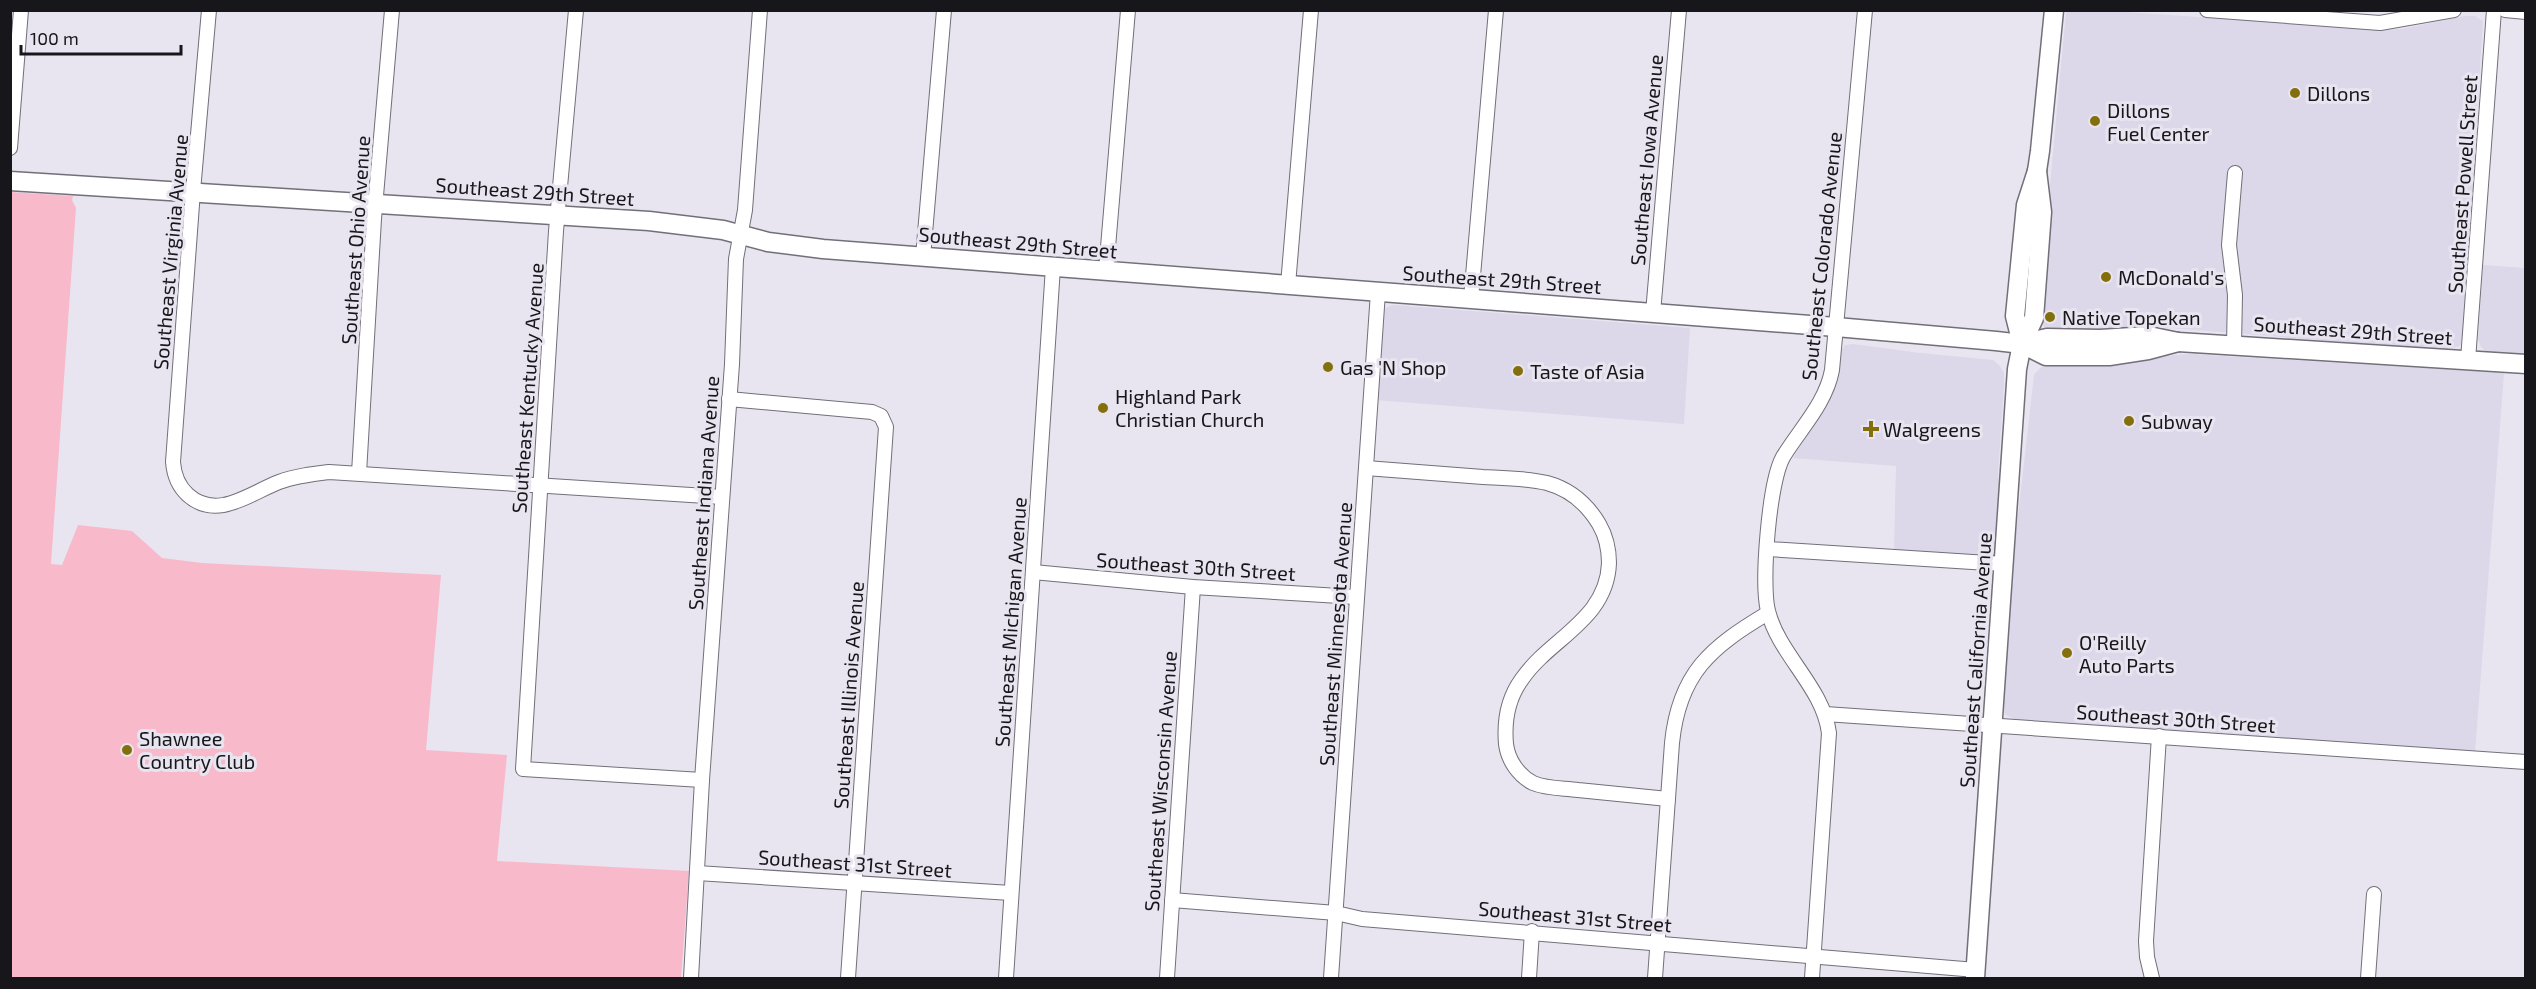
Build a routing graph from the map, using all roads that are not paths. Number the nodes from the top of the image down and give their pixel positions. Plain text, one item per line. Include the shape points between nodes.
1 (21, 10) edge
2 (209, 10) edge
3 (392, 10) edge
4 (576, 10) edge
5 (760, 10) edge
6 (944, 10) edge
7 (1128, 10) edge
8 (1311, 10) edge
9 (1496, 10) edge
10 (1679, 10) edge
11 (1865, 10) edge
12 (2054, 10) edge
13 (2207, 10) edge
14 (2454, 10) edge
15 (2494, 10) edge
16 (2505, 10) edge
17 (2526, 12) edge
18 (10, 148) edge
19 (2235, 172) dead end
20 (10, 180) edge
21 (193, 191) junction
22 (376, 202) junction
23 (559, 215) junction
24 (740, 234) junction
25 (923, 257) junction
26 (1053, 267) junction
27 (1106, 271) junction
28 (1288, 285) junction
29 (1378, 292) junction
30 (1471, 299) junction
31 (1653, 313) junction
32 (1836, 327) junction
33 (2022, 344) junction
34 (2234, 345) junction
35 (2468, 360) junction
36 (2526, 364) edge
37 (729, 399) junction
38 (1366, 468) junction
39 (359, 473) junction
40 (541, 485) junction
41 (722, 497) junction
42 (1768, 549) junction
43 (2004, 564) junction
44 (1033, 572) junction
45 (1193, 587) junction
46 (1356, 597) junction
47 (1768, 613) junction
48 (1825, 714) junction
49 (1993, 725) junction
50 (2159, 736) junction
51 (2526, 762) edge
52 (702, 780) junction
53 (1668, 799) junction
54 (697, 873) junction
55 (854, 882) junction
56 (1011, 893) junction
57 (2374, 894) dead end
58 (1172, 900) junction
59 (1336, 913) junction
60 (1532, 932) junction
61 (1657, 943) junction
62 (1813, 955) junction
63 (1975, 974) edge
64 (691, 978) edge
65 (848, 978) edge
66 (1006, 978) edge
67 (1167, 978) edge
68 (1331, 978) edge
69 (1529, 978) edge
70 (1655, 978) edge
71 (1812, 978) edge
72 (2152, 978) edge
73 (2368, 978) edge

1 - 18 street
2 - 21 street, Southeast Virginia Avenue
3 - 22 street, Southeast Ohio Avenue
4 - 23 street, Southeast Kentucky Avenue
5 - 24 street, Southeast Indiana Avenue
6 - 25 street
7 - 27 street
8 - 28 street
9 - 30 street
10 - 31 street, Southeast Iowa Avenue
11 - 32 street, Southeast Colorado Avenue
12 - 33 main road, Southeast California Avenue via 2037,171 2042,212 2034,318
13 - 14 street via 2380,23
15 - 35 street, Southeast Powell Street
16 - 17 street
19 - 34 street via 2229,245 2235,295
20 - 21 main road, Southeast 29th Street
21 - 22 main road, Southeast 29th Street
21 - 39 street, Southeast Virginia Avenue via 173,462 174,473 186,494 207,505 220,506 306,474
22 - 23 main road, Southeast 29th Street
22 - 39 street, Southeast Ohio Avenue
23 - 24 main road, Southeast 29th Street via 650,221
23 - 40 street, Southeast Kentucky Avenue
24 - 25 main road, Southeast 29th Street via 795,245
24 - 37 street, Southeast Indiana Avenue
25 - 26 main road, Southeast 29th Street
26 - 27 main road, Southeast 29th Street
26 - 44 street, Southeast Michigan Avenue
27 - 28 main road, Southeast 29th Street
28 - 29 main road, Southeast 29th Street
29 - 30 main road, Southeast 29th Street
29 - 38 street, Southeast Minnesota Avenue
30 - 31 main road, Southeast 29th Street
31 - 32 main road, Southeast 29th Street
32 - 33 main road, Southeast 29th Street
32 - 42 street, Southeast Colorado Avenue via 1832,370 1824,394 1784,457 1773,483
33 - 34 main road, Southeast 29th Street via 2046,356 2089,357 2148,351 2178,342
33 - 43 main road, Southeast California Avenue
34 - 35 main road, Southeast 29th Street
35 - 36 main road, Southeast 29th Street
37 - 41 street, Southeast Indiana Avenue
37 - 55 street, Southeast Illinois Avenue via 861,410 881,416 886,428
38 - 46 street, Southeast Minnesota Avenue
38 - 53 street via 1533,480 1562,489 1586,506 1607,543 1605,586 1586,619 1521,679 1506,715 1508,752 1520,774 1539,785
39 - 40 street
40 - 41 street
40 - 52 street, Southeast Kentucky Avenue via 523,769
41 - 52 street, Southeast Indiana Avenue
42 - 43 street
42 - 47 street, Southeast Colorado Avenue
43 - 49 main road, Southeast California Avenue
44 - 45 street, Southeast 30th Street
44 - 56 street, Southeast Michigan Avenue
45 - 46 street, Southeast 30th Street
45 - 58 street, Southeast Wisconsin Avenue
46 - 59 street, Southeast Minnesota Avenue
47 - 48 street, Southeast Colorado Avenue
47 - 53 street via 1716,647 1692,676 1673,728
48 - 49 street, Southeast 30th Street
48 - 62 street, Southeast Colorado Avenue via 1829,733
49 - 50 street, Southeast 30th Street
49 - 63 main road, Southeast California Avenue
50 - 51 street, Southeast 30th Street
50 - 72 street via 2146,941
52 - 54 street, Southeast Indiana Avenue
53 - 61 street
54 - 55 street, Southeast 31st Street
54 - 64 street, Southeast Indiana Avenue
55 - 56 street, Southeast 31st Street
55 - 65 street, Southeast Illinois Avenue
56 - 66 street, Southeast Michigan Avenue
57 - 73 street
58 - 59 street, Southeast 31st Street
58 - 67 street, Southeast Wisconsin Avenue
59 - 60 street, Southeast 31st Street via 1362,919
59 - 68 street, Southeast Minnesota Avenue
60 - 61 street, Southeast 31st Street
60 - 69 street
61 - 62 street, Southeast 31st Street
61 - 70 street
62 - 63 street, Southeast 31st Street
62 - 71 street, Southeast Colorado Avenue

